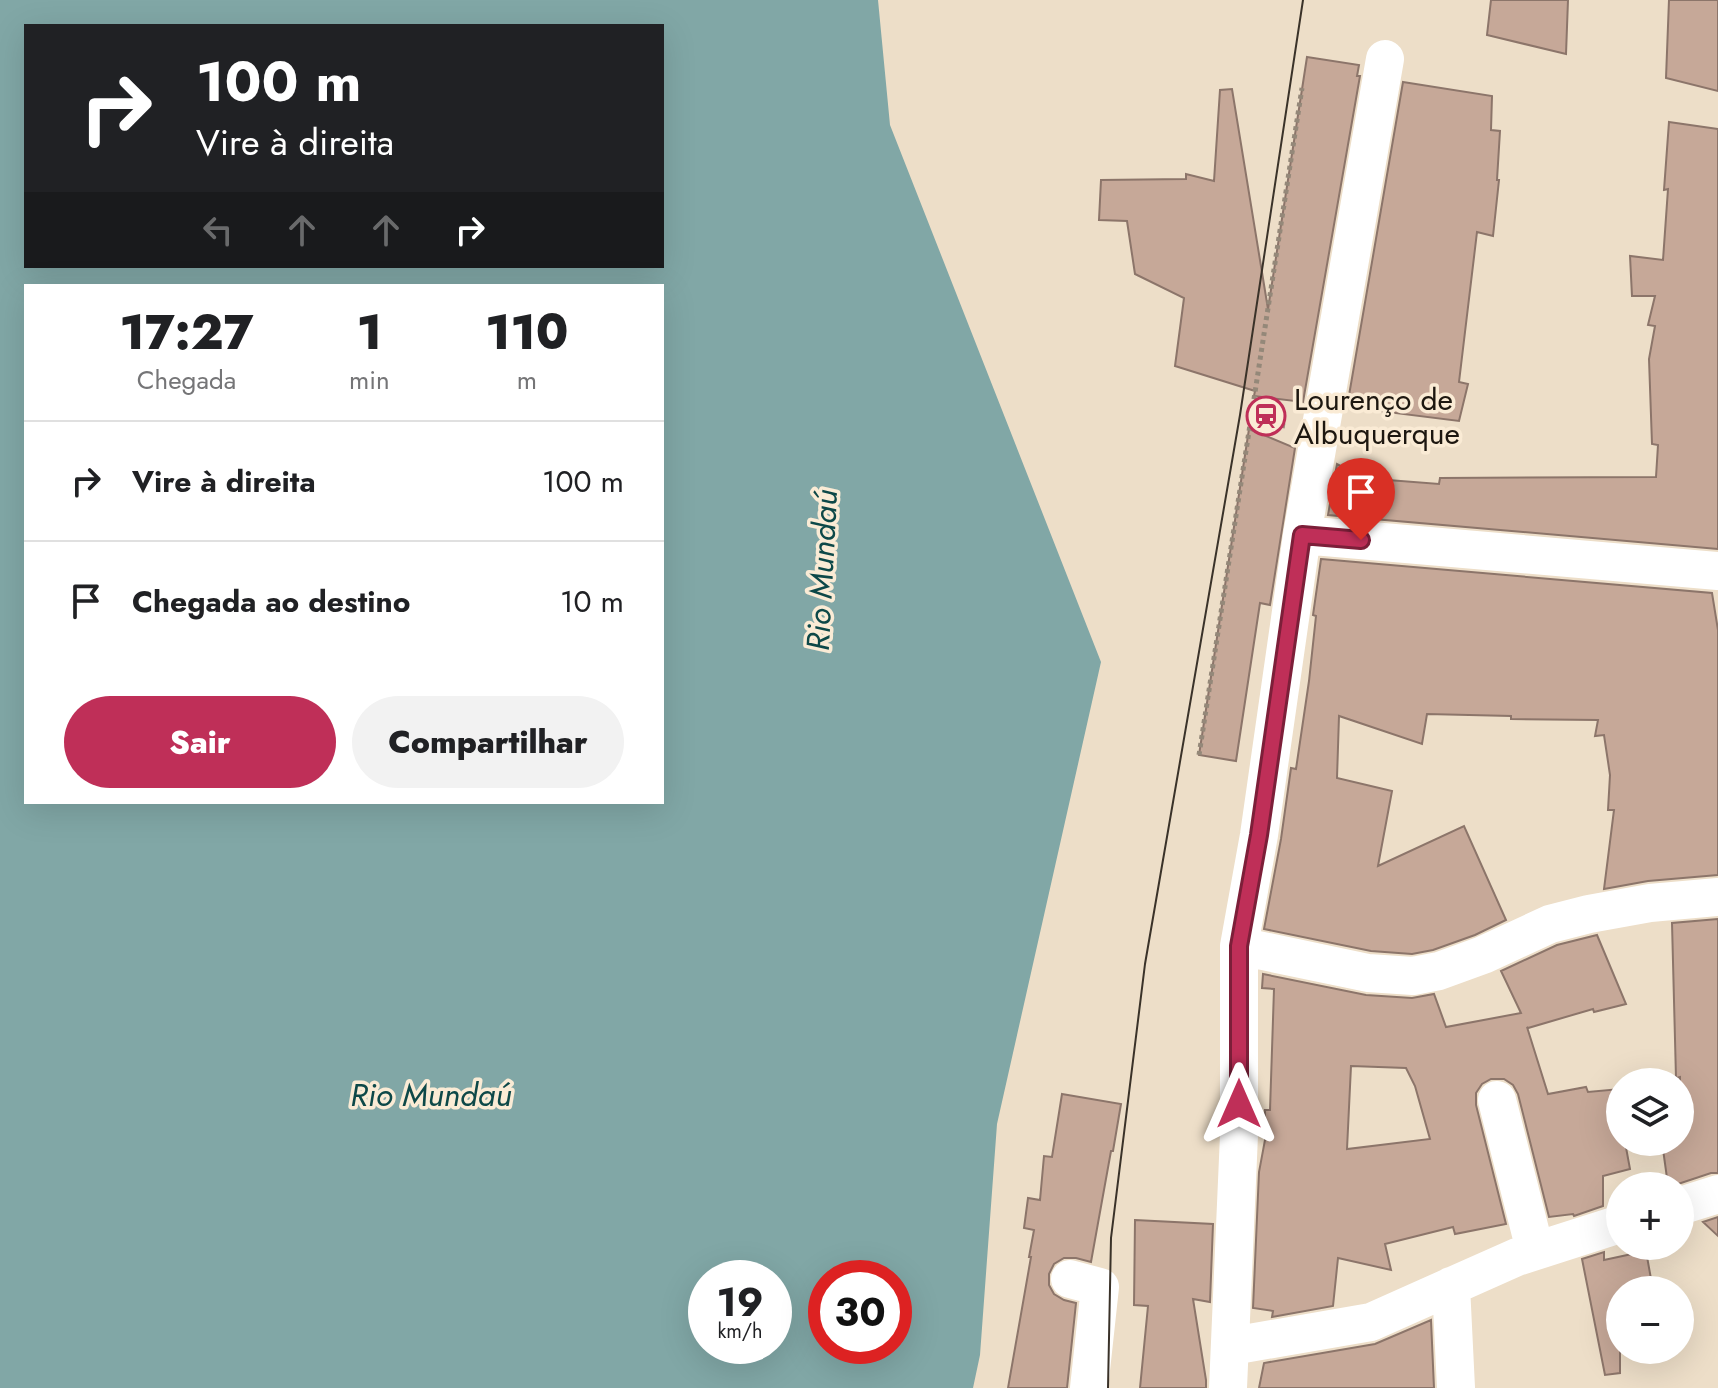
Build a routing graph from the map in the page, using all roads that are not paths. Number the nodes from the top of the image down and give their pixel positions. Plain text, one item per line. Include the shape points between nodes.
1 (1385, 59) dead end
2 (1302, 535) junction
3 (1718, 571) edge
4 (1718, 897) edge
5 (1239, 946) junction
6 (1497, 1100) dead end
7 (1718, 1194) edge
8 (1694, 1202) edge
9 (1606, 1228) edge
10 (1535, 1250) junction
11 (1070, 1279) dead end
12 (1451, 1286) junction
13 (1232, 1346) junction
14 (1089, 1388) edge
15 (1228, 1388) edge
16 (1456, 1388) edge

1 - 2 street
2 - 3 street
2 - 5 street
4 - 5 street via 1650,903 1550,924 1483,955 1413,976 1368,973
5 - 13 street
6 - 10 street
7 - 8 street
9 - 10 street
10 - 12 street
11 - 14 street via 1100,1287
12 - 13 street via 1371,1322
12 - 16 street
13 - 15 street

